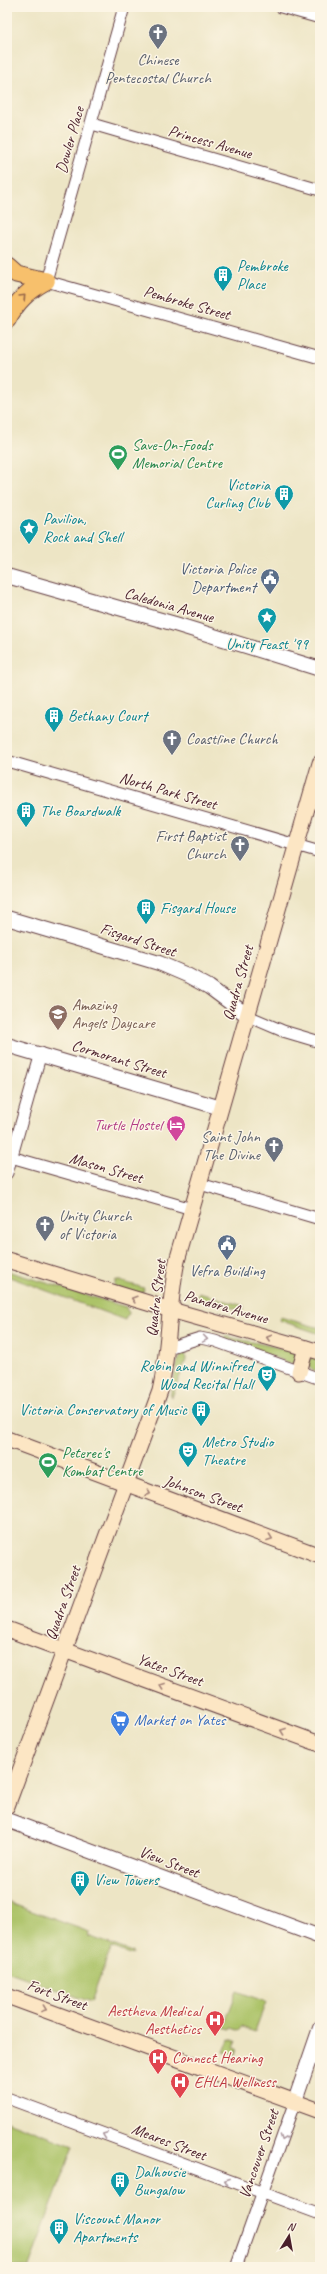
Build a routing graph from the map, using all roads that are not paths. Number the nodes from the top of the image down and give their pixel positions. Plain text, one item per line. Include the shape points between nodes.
1 (124, 7) edge
2 (281, 7) edge
3 (320, 18) edge
4 (92, 124) junction
5 (320, 190) edge
6 (7, 266) edge
7 (46, 281) junction
8 (7, 320) edge
9 (320, 358) edge
10 (7, 576) edge
11 (320, 669) edge
12 (7, 761) edge
13 (320, 763) edge
14 (296, 845) junction
15 (320, 852) edge
16 (7, 918) edge
17 (248, 1016) junction
18 (320, 1042) edge
19 (7, 1044) edge
20 (41, 1054) junction
21 (221, 1108) junction
22 (11, 1157) junction
23 (7, 1172) edge
24 (200, 1184) junction
25 (192, 1209) junction
26 (320, 1219) edge
27 (7, 1260) edge
28 (171, 1310) junction
29 (168, 1348) junction
30 (313, 1350) edge
31 (299, 1372) junction
32 (320, 1379) edge
33 (7, 1439) edge
34 (126, 1484) junction
35 (320, 1556) edge
36 (7, 1629) edge
37 (64, 1650) junction
38 (320, 1744) edge
39 (7, 1806) edge
40 (7, 1820) edge
41 (320, 1937) edge
42 (7, 1996) edge
43 (320, 2028) edge
44 (7, 2098) edge
45 (295, 2101) junction
46 (320, 2110) edge
47 (263, 2194) junction
48 (320, 2214) edge
49 (236, 2267) edge

1 - 4 street, Dowler Place
2 - 3 street
4 - 5 street, Princess Avenue
4 - 7 street, Dowler Place
6 - 7 main road via 16,274
8 -> 7 main road via 16,304 28,291
7 - 9 street, Pembroke Street
10 - 11 street, Caledonia Avenue
12 - 14 street, North Park Street
13 - 14 main road, Quadra Street
14 - 15 street, North Park Street
14 - 17 main road, Quadra Street
16 - 17 street, Fisgard Street via 159,962 209,987
17 - 18 street via 283,1031
17 - 21 main road, Quadra Street
19 - 20 street, Cormorant Street
20 - 21 street, Cormorant Street
20 - 22 street
21 - 24 main road, Quadra Street
22 - 23 street
22 - 25 street, Mason Street
24 - 25 main road, Quadra Street
24 - 26 street
25 - 28 main road, Quadra Street via 176,1266
28 -> 27 main road, Pandora Avenue
28 - 29 main road, Quadra Street
30 -> 28 main road, Pandora Avenue
29 -> 31 street via 200,1338 215,1341
29 - 34 main road, Quadra Street via 160,1391
30 - 31 main road
31 - 32 street
33 - 34 main road, Johnson Street
34 -> 35 main road, Johnson Street
34 - 37 main road, Quadra Street
36 - 37 main road, Yates Street
38 -> 37 main road, Yates Street
37 - 39 main road, Quadra Street
40 - 41 street, View Street
42 -> 45 main road, Fort Street
43 - 45 street, Vancouver Street
47 -> 44 street, Meares Street
45 - 46 main road, Fort Street
45 -> 47 street, Vancouver Street
47 - 48 street, Meares Street
47 - 49 street, Vancouver Street

